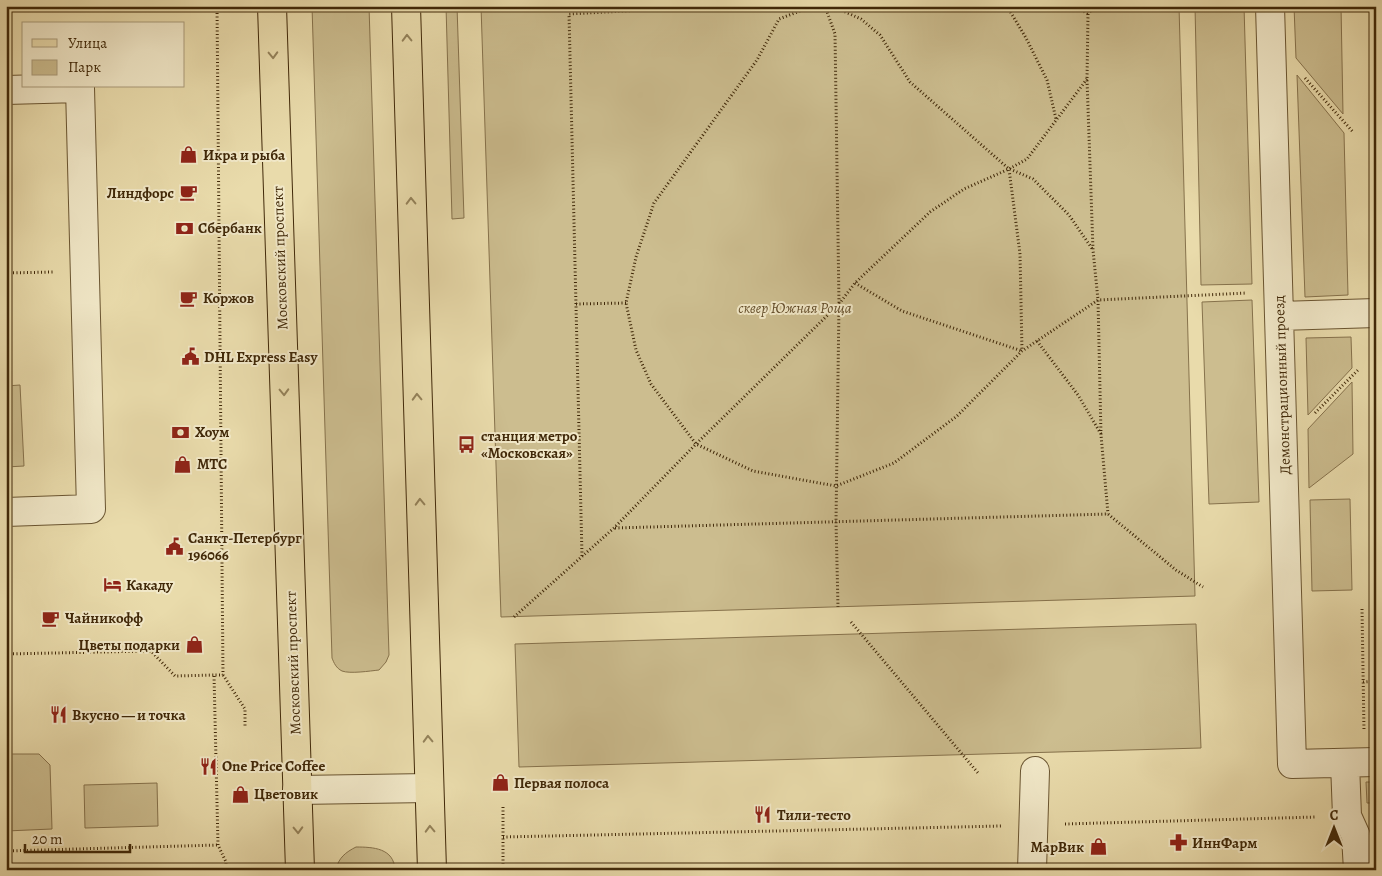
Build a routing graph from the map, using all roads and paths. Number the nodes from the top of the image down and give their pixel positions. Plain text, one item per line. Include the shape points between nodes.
1 (217, 6) edge
2 (272, 6) edge
3 (406, 6) edge
4 (717, 6) edge
5 (813, 6) edge
6 (824, 6) edge
7 (832, 6) edge
8 (1007, 6) edge
9 (1075, 6) edge
10 (1095, 6) edge
11 (1270, 6) edge
12 (1088, 14) junction
13 (1271, 39) junction
14 (1087, 79) junction
15 (6, 90) edge
16 (1056, 120) junction
17 (1353, 132) dead end
18 (1009, 169) junction
19 (1093, 250) junction
20 (85, 271) junction
21 (6, 273) edge
22 (855, 283) junction
23 (1252, 293) dead end
24 (1098, 300) junction
25 (626, 303) junction
26 (576, 304) junction
27 (839, 304) junction
28 (1376, 313) edge
29 (1280, 316) junction
30 (1037, 341) junction
31 (1022, 351) junction
32 (1358, 369) dead end
33 (1101, 435) junction
34 (696, 444) junction
35 (1283, 444) junction
36 (836, 486) junction
37 (6, 512) edge
38 (1108, 514) junction
39 (836, 521) junction
40 (614, 528) junction
41 (582, 556) junction
42 (1203, 587) dead end
43 (838, 607) dead end
44 (1362, 609) dead end
45 (514, 617) dead end
46 (851, 622) dead end
47 (6, 654) edge
48 (214, 675) junction
49 (223, 675) junction
50 (1363, 682) junction
51 (1376, 682) edge
52 (245, 726) dead end
53 (1364, 735) dead end
54 (1376, 762) edge
55 (1345, 763) junction
56 (1035, 771) dead end
57 (978, 773) dead end
58 (429, 788) junction
59 (297, 790) junction
60 (502, 807) dead end
61 (1347, 816) junction
62 (1033, 825) junction
63 (503, 837) junction
64 (218, 844) junction
65 (6, 851) edge
66 (226, 870) edge
67 (300, 870) edge
68 (432, 870) edge
69 (504, 870) edge
70 (1032, 870) edge
71 (1358, 870) edge

1 - 49 path
2 -> 59 main road, Московский проспект
58 -> 3 main road
4 - 26 path via 569,14
5 - 25 path via 779,19 757,60 654,203 636,257
6 - 27 path via 835,34
7 - 18 path via 861,19 880,35 910,82
8 - 16 path via 1046,80
9 - 12 path
10 - 12 path
11 - 13 street, Демонстрационный проезд
12 - 14 path
13 - 17 path
13 - 29 street, Демонстрационный проезд
14 - 16 path
14 - 19 path
15 - 20 street via 80,88
16 - 18 path via 1027,159
18 - 19 path via 1033,178 1069,215
18 - 22 path via 964,189 930,212
18 - 31 path via 1020,254
19 - 24 path
20 - 21 path
20 - 37 street via 91,509
22 - 27 path
22 - 31 path via 902,311
23 - 24 path
24 - 30 path
24 - 33 path
25 - 26 path
25 - 34 path via 636,350 651,384
26 - 41 path
27 - 34 path
27 - 36 path
28 - 29 street
29 - 35 street, Демонстрационный проезд
30 - 31 path
30 - 33 path via 1078,395
31 - 36 path via 957,416 894,463
32 - 35 path
33 - 38 path
34 - 36 path via 752,471
34 - 40 path
35 - 55 street, Демонстрационный проезд via 1292,764
36 - 39 path
38 - 39 path
38 - 42 path via 1176,570
39 - 40 path
39 - 43 path
40 - 41 path
41 - 45 path
44 - 50 path
46 - 57 path
47 - 48 path via 151,651 175,676
48 - 49 path
48 - 64 path
49 - 52 path via 245,710
50 - 51 path
50 - 53 path
54 - 55 street
55 - 61 street
56 - 62 street
58 - 59 street
68 -> 58 main road
59 -> 67 main road, Московский проспект
60 - 63 path
61 - 62 path
61 - 71 street via 1356,836
62 - 63 path
62 - 70 street
63 - 69 path
64 - 65 path
64 - 66 path

